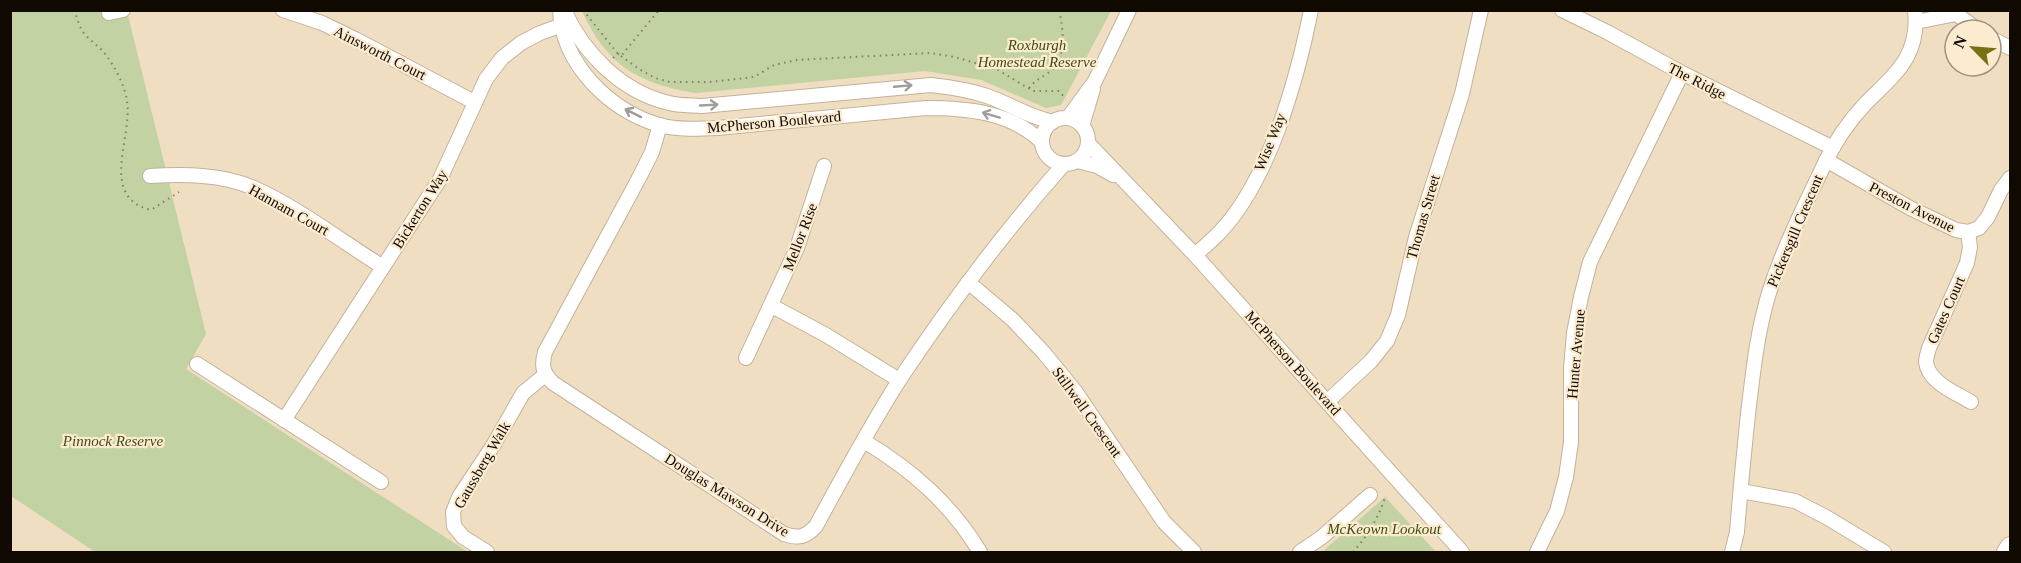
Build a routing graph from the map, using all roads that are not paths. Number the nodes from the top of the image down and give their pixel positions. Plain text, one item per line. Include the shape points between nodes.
1 (283, 10) edge
2 (560, 10) edge
3 (1130, 10) edge
4 (1311, 10) edge
5 (1481, 10) edge
6 (1562, 10) edge
7 (1955, 12) edge
8 (1916, 16) edge
9 (325, 17) edge
10 (565, 20) edge
11 (1682, 73) junction
12 (1095, 81) junction
13 (474, 102) junction
14 (1071, 113) junction
15 (1053, 122) junction
16 (660, 125) junction
17 (1082, 126) junction
18 (1042, 142) junction
19 (1088, 143) junction
20 (1829, 154) junction
21 (1048, 157) junction
22 (1070, 163) junction
23 (824, 166) dead end
24 (150, 176) dead end
25 (2010, 178) edge
26 (1125, 183) junction
27 (1032, 201) junction
28 (1968, 232) junction
29 (1195, 255) junction
30 (383, 267) junction
31 (968, 282) junction
32 (772, 306) junction
33 (746, 358) dead end
34 (197, 364) dead end
35 (545, 375) junction
36 (900, 380) junction
37 (1328, 401) junction
38 (1971, 402) dead end
39 (284, 420) junction
40 (864, 441) junction
41 (381, 482) dead end
42 (1741, 491) junction
43 (1370, 495) dead end
44 (797, 538) junction
45 (2010, 546) edge
46 (1537, 549) edge
47 (1462, 551) edge
48 (488, 552) edge
49 (795, 552) edge
50 (980, 552) edge
51 (1194, 552) edge
52 (1300, 552) edge
53 (1732, 552) edge
54 (1884, 552) edge
55 (2006, 552) edge

1 - 9 street, Ainsworth Court
2 - 10 street, McPherson Boulevard
3 - 12 street
4 - 29 street, Wise Way via 1299,65 1268,154 1245,198 1220,232
5 - 37 street, Thomas Street via 1462,94 1419,227 1398,315 1387,341 1371,361
6 - 11 street, The Ridge
7 - 8 street
8 - 20 street, Pickersgill Crescent via 1913,42 1904,63 1851,120
9 - 13 street, Ainsworth Court via 357,40
10 - 13 street, Bickerton Way via 502,58
10 -> 15 street, McPherson Boulevard via 595,59 617,79 670,104 702,106 932,85 987,96
16 -> 10 street, McPherson Boulevard via 609,99 588,79 573,57
11 - 20 street, The Ridge
11 - 46 street, Hunter Avenue via 1590,262 1574,333 1571,442 1566,477 1557,511
12 - 14 street
12 - 17 street
13 - 30 street, Bickerton Way via 440,179
14 - 15 street
14 - 17 street
15 - 18 street
18 -> 16 street, McPherson Boulevard via 1011,121 954,108 718,128
16 - 35 street via 640,176 545,352
17 - 19 street
18 - 21 street
19 - 22 street via 1086,151
19 - 26 street, McPherson Boulevard
20 - 28 street, Preston Avenue via 1910,208
20 - 42 street, Pickersgill Crescent via 1766,303 1753,367
21 - 22 street
21 - 27 street, Douglas Mawson Drive
22 - 26 street, McPherson Boulevard via 1097,166
22 - 27 street, Douglas Mawson Drive
23 - 32 street, Mellor Rise via 797,248
24 - 30 street, Hannam Court via 215,177 253,188
25 - 28 street, Preston Avenue via 1988,217 1979,228
26 - 29 street, McPherson Boulevard
27 - 31 street, Douglas Mawson Drive
28 - 38 street, Gates Court via 1967,263 1926,361 1930,374 1939,383
29 - 37 street, McPherson Boulevard
30 - 39 street, Bickerton Way
31 - 36 street, Douglas Mawson Drive
31 - 51 street, Stillwell Crescent via 1044,353 1075,391 1164,522
32 - 33 street, Mellor Rise
32 - 36 street
34 - 39 street
35 - 44 street, Douglas Mawson Drive via 784,534
35 - 48 street, Gaussberg Walk via 523,393 453,512 454,526 459,532
36 - 40 street, Douglas Mawson Drive
37 - 47 street, McPherson Boulevard
39 - 41 street
40 - 44 street, Douglas Mawson Drive via 816,526
40 - 50 street via 922,481 950,509
42 - 53 street, Pickersgill Crescent
42 - 54 street via 1795,501
43 - 52 street
44 - 49 street
45 - 55 main road

